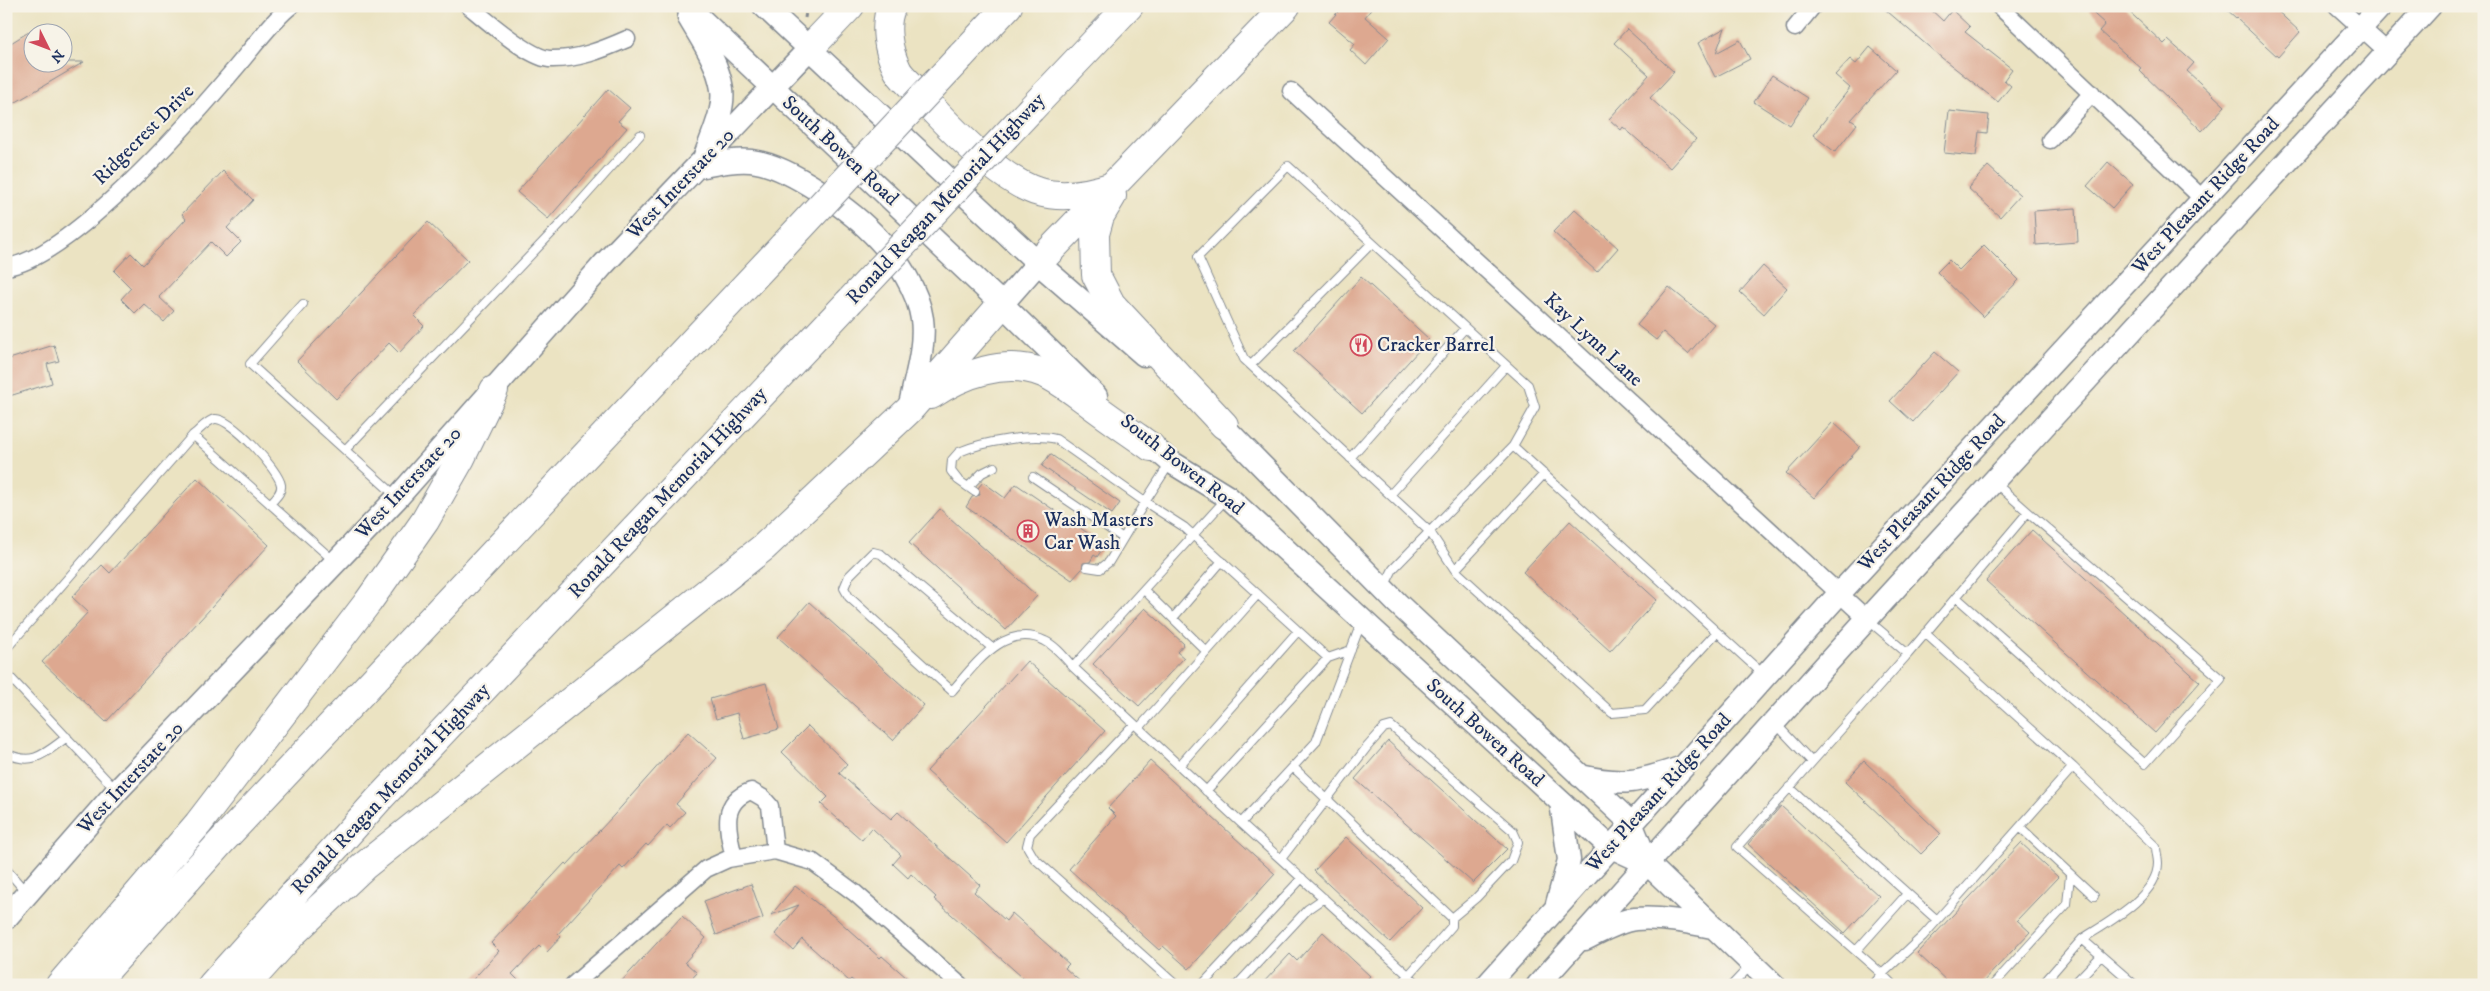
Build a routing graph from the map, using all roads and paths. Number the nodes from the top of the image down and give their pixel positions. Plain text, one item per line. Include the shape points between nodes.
1 (291, 6) edge
2 (468, 6) edge
3 (685, 6) edge
4 (764, 6) edge
5 (850, 6) edge
6 (892, 6) edge
7 (1008, 6) edge
8 (1129, 6) edge
9 (1286, 6) edge
10 (1814, 6) edge
11 (1999, 6) edge
12 (2337, 6) edge
13 (2381, 6) edge
14 (2430, 6) edge
15 (1795, 28) dead end
16 (2361, 28) junction
17 (627, 39) dead end
18 (810, 48) junction
19 (2388, 52) junction
20 (773, 88) junction
21 (1290, 91) dead end
22 (2092, 93) junction
23 (640, 135) dead end
24 (2050, 140) dead end
25 (1146, 152) junction
26 (701, 164) junction
27 (1113, 186) junction
28 (2203, 199) junction
29 (1372, 243) junction
30 (1038, 263) junction
31 (6, 267) edge
32 (303, 304) dead end
33 (1002, 304) junction
34 (1465, 328) junction
35 (1251, 365) junction
36 (1506, 366) junction
37 (494, 390) junction
38 (909, 410) junction
39 (1224, 425) junction
40 (193, 435) junction
41 (1513, 446) junction
42 (345, 450) junction
43 (1161, 454) junction
44 (1350, 458) junction
45 (994, 467) dead end
46 (1544, 474) junction
47 (1034, 477) dead end
48 (1993, 481) junction
49 (1390, 495) junction
50 (398, 497) junction
51 (1228, 497) junction
52 (1145, 502) junction
53 (270, 504) junction
54 (2028, 512) junction
55 (1430, 532) junction
56 (1193, 536) junction
57 (1123, 538) junction
58 (1222, 561) junction
59 (335, 562) junction
60 (1087, 567) dead end
61 (1455, 570) junction
62 (1383, 589) junction
63 (1144, 590) junction
64 (1258, 594) junction
65 (1838, 595) junction
66 (1956, 598) junction
67 (1173, 618) junction
68 (1867, 619) junction
69 (1362, 620) junction
70 (1298, 631) junction
71 (1717, 632) junction
72 (1925, 633) junction
73 (991, 647) junction
74 (6, 649) edge
75 (1351, 650) junction
76 (1206, 651) junction
77 (1908, 654) junction
78 (1328, 658) junction
79 (1073, 667) junction
80 (6, 673) edge
81 (1764, 676) junction
82 (1775, 722) junction
83 (1136, 726) junction
84 (66, 737) junction
85 (6, 753) edge
86 (1812, 762) junction
87 (1179, 766) junction
88 (1293, 767) junction
89 (2073, 767) junction
90 (1681, 768) junction
91 (1578, 776) junction
92 (1789, 787) junction
93 (117, 791) junction
94 (1206, 791) junction
95 (1326, 799) junction
96 (1561, 802) junction
97 (1241, 823) junction
98 (1630, 824) junction
99 (2020, 827) junction
100 (1609, 846) junction
101 (774, 851) junction
102 (734, 858) junction
103 (1281, 859) junction
104 (1648, 864) junction
105 (6, 869) edge
106 (2070, 876) junction
107 (1302, 878) junction
108 (27, 893) junction
109 (1907, 894) junction
110 (2094, 896) dead end
111 (1324, 898) junction
112 (1555, 910) junction
113 (6, 918) edge
114 (1452, 918) junction
115 (1937, 920) junction
116 (1712, 927) junction
117 (2082, 940) junction
118 (1575, 944) junction
119 (1856, 951) junction
120 (2101, 956) junction
121 (1752, 964) junction
122 (1882, 974) junction
123 (1408, 975) junction
124 (1540, 984) edge
125 (60, 985) edge
126 (93, 985) edge
127 (212, 985) edge
128 (246, 985) edge
129 (574, 985) edge
130 (960, 985) edge
131 (1176, 985) edge
132 (1202, 985) edge
133 (1237, 985) edge
134 (1400, 985) edge
135 (1419, 985) edge
136 (1487, 985) edge
137 (1732, 985) edge
138 (1774, 985) edge
139 (1873, 985) edge
140 (1893, 985) edge
141 (1993, 985) edge
142 (2042, 985) edge
143 (2073, 985) edge
144 (2135, 985) edge

1 - 31 street, Ridgecrest Drive via 211,97 103,206 69,237
2 - 17 street via 516,43 548,59 594,54
3 - 20 main road, South Bowen Road
3 - 26 main road via 714,62 722,90 720,110
4 - 18 main road, South Bowen Road
5 - 18 highway
6 - 27 highway via 887,27 897,70 992,165 1024,187 1054,195 1092,193
7 - 126 highway, bridge via 415,634
8 - 127 highway, Ronald Reagan Memorial Highway, bridge via 379,799
9 - 25 highway
10 - 15 street
11 - 22 street
12 - 16 street
13 - 16 main road, West Pleasant Ridge Road
14 - 19 main road, West Pleasant Ridge Road
16 - 19 street
16 - 28 main road, West Pleasant Ridge Road
18 - 20 main road, West Interstate 20
18 - 30 main road, South Bowen Road
19 - 48 main road, West Pleasant Ridge Road
20 - 26 main road, West Interstate 20
20 - 33 main road, South Bowen Road
21 - 65 street, Kay Lynn Lane
22 - 24 street
22 - 28 street
23 - 42 lane via 564,220
25 - 27 highway
25 - 39 highway via 1100,216 1094,249 1096,275 1111,304
26 - 37 main road, West Interstate 20 via 604,264
26 - 38 main road via 752,161 778,169 802,180 842,208 879,240 910,283 922,319
27 - 30 highway
28 - 65 main road, West Pleasant Ridge Road
29 - 34 lane
29 - 35 lane
29 - 35 lane via 1288,166 1267,187 1198,257 1244,359
30 - 33 main road
30 - 39 main road, South Bowen Road
32 - 42 lane via 250,364
33 - 38 highway
33 - 43 main road, South Bowen Road
34 - 36 lane
34 - 44 lane
35 - 44 lane
36 - 41 lane via 1528,385 1535,407
36 - 49 lane
37 - 50 main road, West Interstate 20
37 - 125 highway via 462,458 425,521 368,602 198,824
38 - 43 highway via 950,383 972,373 1007,367 1042,373
38 - 128 highway via 764,547 364,866 293,933
39 - 62 main road, South Bowen Road
40 - 53 lane
40 - 53 lane via 212,419 221,419 234,428 274,468 281,491
40 - 74 lane
41 - 46 lane
41 - 55 lane
42 - 50 lane
43 - 51 main road, South Bowen Road
43 - 52 lane
44 - 49 lane
45 - 52 lane via 982,473 972,490 951,471 952,460 960,452 1001,442 1047,437 1056,439
46 - 61 lane
46 - 71 lane
47 - 57 lane
48 - 54 lane
48 - 68 main road, West Pleasant Ridge Road
49 - 55 lane
50 - 59 main road, West Interstate 20
51 - 56 lane
51 - 69 main road, South Bowen Road
52 - 56 lane
52 - 57 lane
53 - 59 lane
54 - 66 lane
54 - 66 lane via 2221,679 2145,764
55 - 61 lane
55 - 62 lane via 1392,571
56 - 58 lane
56 - 63 lane
57 - 60 lane via 1104,567 1096,570
58 - 64 lane
58 - 67 lane
59 - 93 main road, West Interstate 20
61 - 71 lane via 1612,713 1645,710
62 - 69 main road
62 - 91 main road, South Bowen Road
63 - 67 lane
63 - 79 lane
64 - 70 lane
64 - 76 lane
65 - 68 street, Kay Lynn Lane
65 - 81 main road, West Pleasant Ridge Road
66 - 72 lane
67 - 76 lane
68 - 77 lane
68 - 82 main road, West Pleasant Ridge Road
69 - 75 lane
69 - 96 main road, South Bowen Road
70 - 78 lane
70 - 87 lane
71 - 81 lane
72 - 77 lane
72 - 89 lane
73 - 73 lane via 952,691 848,596 844,588 849,576 873,552 881,554
73 - 79 lane via 1029,635 1046,641
75 - 78 lane
75 - 88 lane via 1316,742
76 - 83 lane
77 - 86 lane
78 - 94 lane
79 - 83 lane
80 - 84 lane
81 - 90 main road, West Pleasant Ridge Road
82 - 86 lane
82 - 104 main road, West Pleasant Ridge Road
83 - 87 lane
83 - 131 lane via 1030,834 1027,846 1034,858
84 - 85 lane via 35,759 18,759
84 - 93 lane
86 - 92 lane
87 - 94 lane
88 - 95 lane
88 - 97 lane
89 - 99 lane
89 - 117 lane via 2156,847 2158,864 2153,882 2138,900
90 - 91 main road via 1628,783
90 - 98 main road, West Pleasant Ridge Road
91 - 98 main road, South Bowen Road
92 - 109 lane
92 - 119 lane via 1737,847
93 - 108 main road, West Interstate 20
94 - 97 lane
95 - 103 lane
95 - 114 lane
95 - 114 lane via 1367,746 1384,728 1391,726 1513,831 1518,842 1511,861
96 - 100 main road, South Bowen Road
96 - 112 main road via 1569,860
97 - 103 lane
98 - 100 main road, West Pleasant Ridge Road
98 - 104 main road, South Bowen Road
99 - 106 lane
99 - 115 lane
100 - 104 main road, South Bowen Road
100 - 112 main road, West Pleasant Ridge Road
101 - 102 street
101 - 102 street via 770,806 750,791 733,802 728,819
101 - 130 street via 813,862 855,893
102 - 129 street via 706,869
103 - 107 lane
104 - 116 main road, South Bowen Road
104 - 118 main road, West Pleasant Ridge Road
105 - 108 lane
106 - 110 lane
106 - 141 lane via 2067,904
107 - 111 lane
107 - 132 lane
108 - 113 main road, West Interstate 20
109 - 115 lane
109 - 119 lane
111 - 123 lane
111 - 133 lane via 1308,909
112 - 136 main road, West Pleasant Ridge Road
114 - 123 lane via 1452,926
115 - 122 lane
116 - 118 main road via 1656,919 1633,920 1607,928
116 - 121 main road, South Bowen Road
117 - 120 lane
117 - 142 lane
118 - 124 main road, West Pleasant Ridge Road
119 - 122 lane
120 - 143 lane
120 - 144 lane
121 - 137 lane
121 - 138 main road, South Bowen Road
122 - 139 lane
122 - 140 lane
123 - 134 lane
123 - 135 lane

